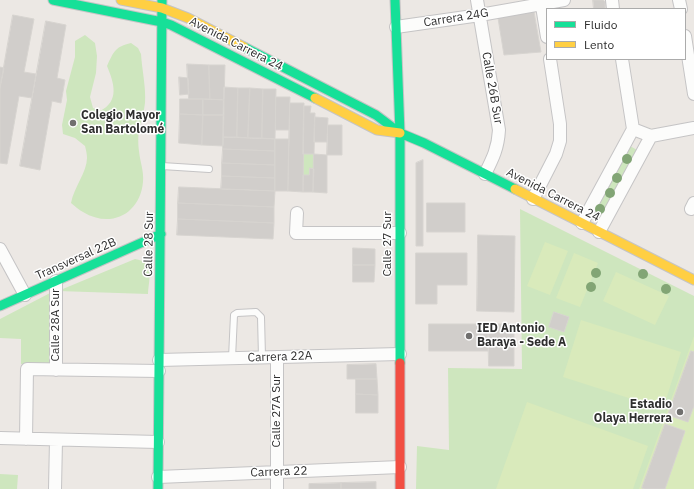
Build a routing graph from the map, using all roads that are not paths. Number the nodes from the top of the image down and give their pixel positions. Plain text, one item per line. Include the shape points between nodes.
1 (53, 0) edge
2 (120, 0) edge
3 (395, 0) edge
4 (477, 0) edge
5 (564, 0) edge
6 (542, 2) edge
7 (162, 4) edge
8 (480, 15) junction
9 (162, 22) junction
10 (396, 27) junction
11 (546, 31) edge
12 (686, 42) edge
13 (550, 60) edge
14 (622, 60) edge
15 (694, 94) edge
16 (694, 128) edge
17 (633, 129) junction
18 (400, 133) junction
19 (651, 136) junction
20 (162, 166) junction
21 (209, 169) dead end
22 (485, 174) junction
23 (533, 199) junction
24 (297, 214) dead end
25 (582, 223) junction
26 (599, 232) junction
27 (400, 233) junction
28 (161, 234) junction
29 (0, 250) edge
30 (694, 280) edge
31 (56, 281) junction
32 (25, 295) junction
33 (0, 306) edge
34 (400, 354) junction
35 (262, 357) junction
36 (277, 357) junction
37 (232, 358) junction
38 (159, 365) junction
39 (56, 370) junction
40 (0, 438) edge
41 (26, 439) junction
42 (56, 440) junction
43 (158, 442) junction
44 (400, 467) junction
45 (278, 472) junction
46 (158, 483) edge
47 (55, 489) edge
48 (278, 489) edge
49 (400, 489) edge

1 - 9 main road, Avenida Carrera 24
2 - 7 main road, Avenida Carrera 24
3 - 10 main road, Calle 27 Sur
4 - 8 street, Calle 26B Sur
5 - 6 street, Carrera 24G
6 - 8 street, Carrera 24G
6 - 11 street
7 - 9 main road, Calle 28 Sur
7 - 18 main road, Avenida Carrera 24 via 376,114
8 - 10 street, Carrera 24G
8 - 22 street, Calle 26B Sur via 499,130 495,155
9 - 18 main road, Avenida Carrera 24 via 377,130
9 - 20 main road, Calle 28 Sur
10 - 18 main road, Calle 27 Sur
12 - 15 street
13 - 23 street via 560,124 560,141
14 - 17 street
16 - 19 street
17 - 19 street
17 - 25 street
18 - 22 main road, Avenida Carrera 24
18 - 27 main road, Calle 27 Sur
19 - 26 street
20 - 21 lane
20 - 28 main road, Calle 28 Sur
22 - 23 main road, Avenida Carrera 24
23 - 25 main road, Avenida Carrera 24
24 - 27 street via 296,233
25 - 26 main road, Avenida Carrera 24
26 - 30 main road, Avenida Carrera 24
27 - 34 main road, Calle 27 Sur
28 - 31 main road, Transversal 22B
28 - 38 main road, Calle 28 Sur
29 - 32 street
31 - 32 main road, Transversal 22B
31 - 39 street, Calle 28A Sur
32 - 33 main road, Transversal 22B
34 - 36 street, Carrera 22A
34 - 44 main road, Calle 27 Sur
35 - 36 street, Carrera 22A
35 - 37 street, Carrera 22A
35 - 37 lane via 261,317 256,312 250,312 234,315
36 - 45 street, Calle 27A Sur
37 - 38 street, Carrera 22A
38 - 39 street, Carrera 22A
38 - 43 main road, Calle 28 Sur
39 - 41 street, Carrera 22A via 26,369
40 - 41 street
41 - 42 street
42 - 43 street
42 - 47 street
43 - 46 main road, Calle 28 Sur
44 - 45 street, Carrera 22
44 - 49 main road, Calle 27 Sur
45 - 46 street, Carrera 22
45 - 48 street, Calle 27A Sur

